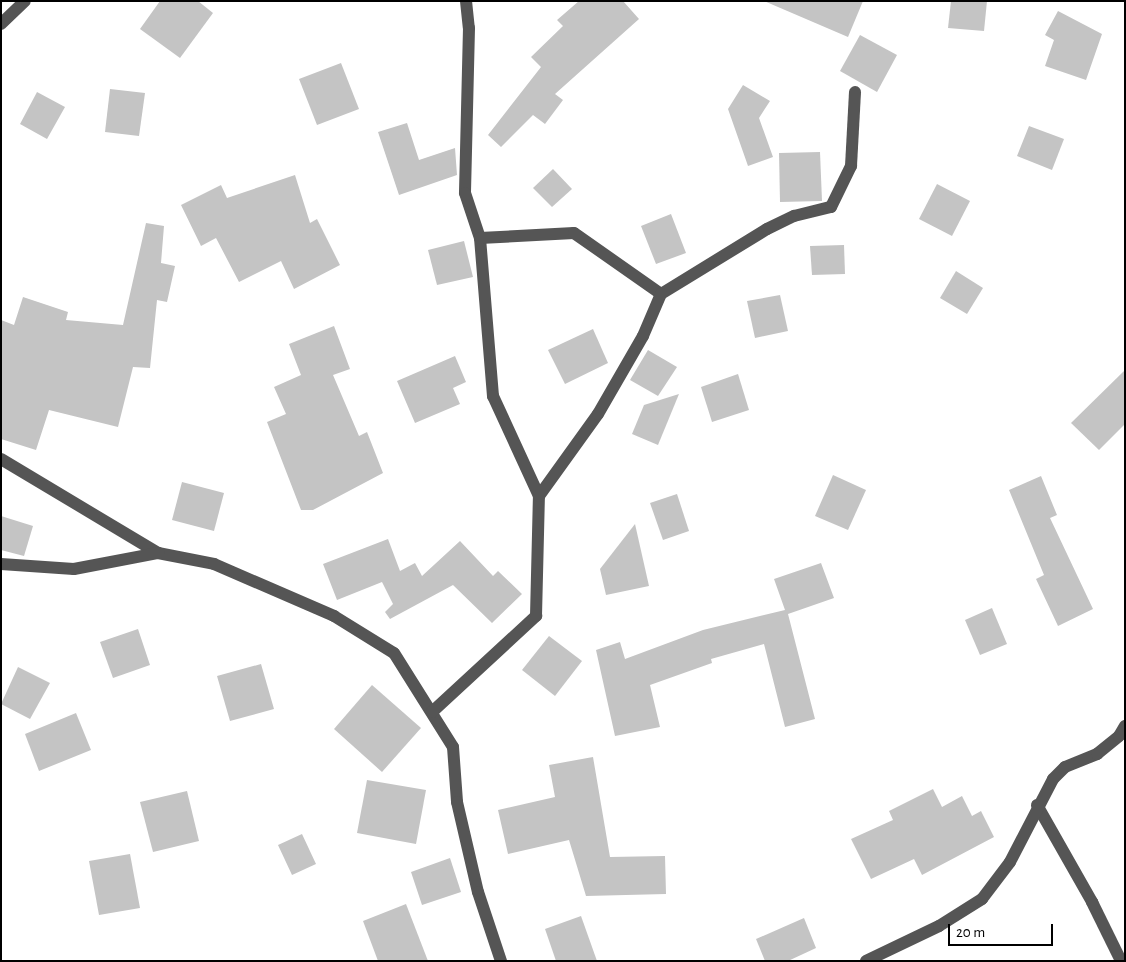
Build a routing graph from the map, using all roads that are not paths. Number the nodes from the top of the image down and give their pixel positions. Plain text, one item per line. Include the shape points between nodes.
1 (25, 1) edge
2 (466, 1) edge
3 (1, 24) edge
4 (854, 92) dead end
5 (480, 238) junction
6 (661, 294) junction
7 (1, 460) edge
8 (539, 496) junction
9 (158, 553) junction
10 (1, 564) edge
11 (432, 712) junction
12 (1125, 726) edge
13 (1037, 805) junction
14 (501, 961) edge
15 (866, 961) edge
16 (1121, 961) edge

1 - 3 street
2 - 5 street via 469,28 465,193
4 - 6 street via 851,166 830,207 794,216 767,229
5 - 6 street via 574,233
5 - 8 street via 493,396
6 - 8 street via 643,336 598,414
7 - 9 street
8 - 11 street via 536,616
9 - 10 street via 74,569
9 - 11 street via 214,564 334,616 394,653
11 - 14 street via 456,759 457,802 478,892
12 - 13 street via 1119,736 1098,754 1064,767
13 - 15 street via 1010,862 982,899 939,926
13 - 16 street

